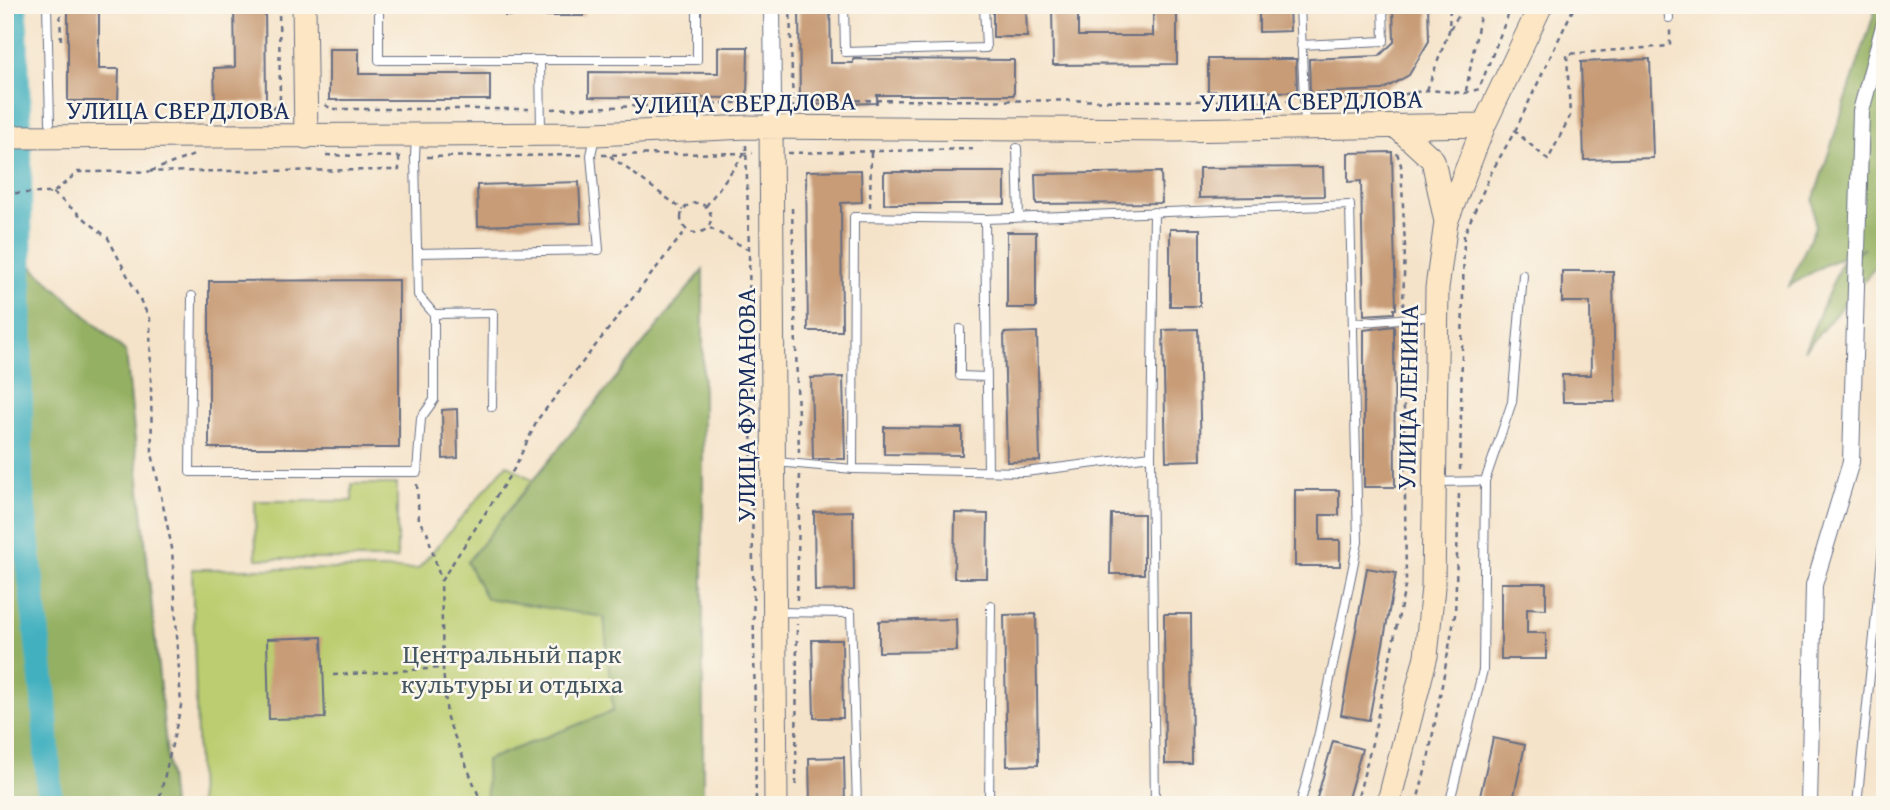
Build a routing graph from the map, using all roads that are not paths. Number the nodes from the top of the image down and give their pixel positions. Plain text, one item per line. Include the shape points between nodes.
1 (47, 5) edge
2 (304, 5) edge
3 (379, 5) edge
4 (698, 5) edge
5 (772, 5) edge
6 (844, 5) edge
7 (984, 5) edge
8 (1300, 5) edge
9 (1383, 5) edge
10 (1541, 5) edge
11 (1668, 5) edge
12 (1669, 18) road end
13 (1885, 22) edge
14 (1301, 45) junction
15 (540, 60) junction
16 (1484, 125) junction
17 (1396, 126) junction
18 (771, 127) junction
19 (1305, 127) junction
20 (50, 130) junction
21 (541, 135) junction
22 (5, 137) edge
23 (306, 137) junction
24 (593, 144) junction
25 (416, 146) junction
26 (1017, 148) dead end
27 (1154, 212) junction
28 (1019, 217) junction
29 (985, 219) junction
30 (1446, 222) junction
31 (417, 253) junction
32 (1523, 275) dead end
33 (192, 296) dead end
34 (434, 314) junction
35 (1436, 316) junction
36 (1353, 323) junction
37 (960, 328) dead end
38 (987, 377) junction
39 (492, 407) dead end
40 (1150, 456) junction
41 (773, 461) junction
42 (853, 469) junction
43 (988, 471) junction
44 (1485, 481) junction
45 (1434, 482) junction
46 (1885, 526) edge
47 (991, 605) dead end
48 (774, 612) junction
49 (776, 805) edge
50 (857, 805) edge
51 (989, 805) edge
52 (1154, 805) edge
53 (1300, 805) edge
54 (1388, 805) edge
55 (1449, 805) edge
56 (1810, 805) edge
57 (1857, 805) edge

1 - 20 lane
2 - 23 main road
3 - 15 lane via 379,60
4 - 15 lane via 697,60
5 - 18 street, УЛИЦА ФУРМАНОВА
6 - 7 lane via 845,52 986,48
8 - 14 lane
9 - 14 lane via 1384,41
10 - 16 main road, УЛИЦА ЛЕНИНА
11 - 12 lane
13 - 56 street via 1861,111 1851,462 1814,585
14 - 19 lane
15 - 21 lane
16 - 17 main road, УЛИЦА СВЕРДЛОВА
16 - 30 main road, УЛИЦА ЛЕНИНА
17 - 19 main road, УЛИЦА СВЕРДЛОВА
17 - 30 main road via 1433,160
18 - 19 main road, УЛИЦА СВЕРДЛОВА
18 - 24 main road, УЛИЦА СВЕРДЛОВА
18 - 41 main road, УЛИЦА ФУРМАНОВА
20 - 22 main road, УЛИЦА СВЕРДЛОВА
20 - 23 main road, УЛИЦА СВЕРДЛОВА
21 - 24 main road, УЛИЦА СВЕРДЛОВА
21 - 25 main road, УЛИЦА СВЕРДЛОВА
23 - 25 main road, УЛИЦА СВЕРДЛОВА
24 - 31 lane via 599,250
25 - 31 lane
26 - 28 lane
27 - 28 lane
27 - 36 lane via 1350,205
27 - 40 lane
28 - 29 lane
29 - 38 lane
29 - 42 lane via 854,218
30 - 35 main road, УЛИЦА ЛЕНИНА
31 - 34 lane via 418,295
32 - 44 lane via 1512,402
33 - 34 lane via 190,472 417,472 421,418 435,400
34 - 39 lane via 493,313
35 - 36 lane
35 - 45 main road, УЛИЦА ЛЕНИНА
36 - 53 lane via 1358,542
37 - 38 lane via 960,376
38 - 43 lane
40 - 43 lane via 1025,472
40 - 52 lane
41 - 42 lane
41 - 48 main road, УЛИЦА ФУРМАНОВА
42 - 43 lane
44 - 45 lane
44 - 55 lane via 1483,670
45 - 54 main road, УЛИЦА ЛЕНИНА via 1433,587 1426,656
46 - 57 lane
47 - 51 lane
48 - 49 main road, УЛИЦА ФУРМАНОВА
48 - 50 lane via 851,613

